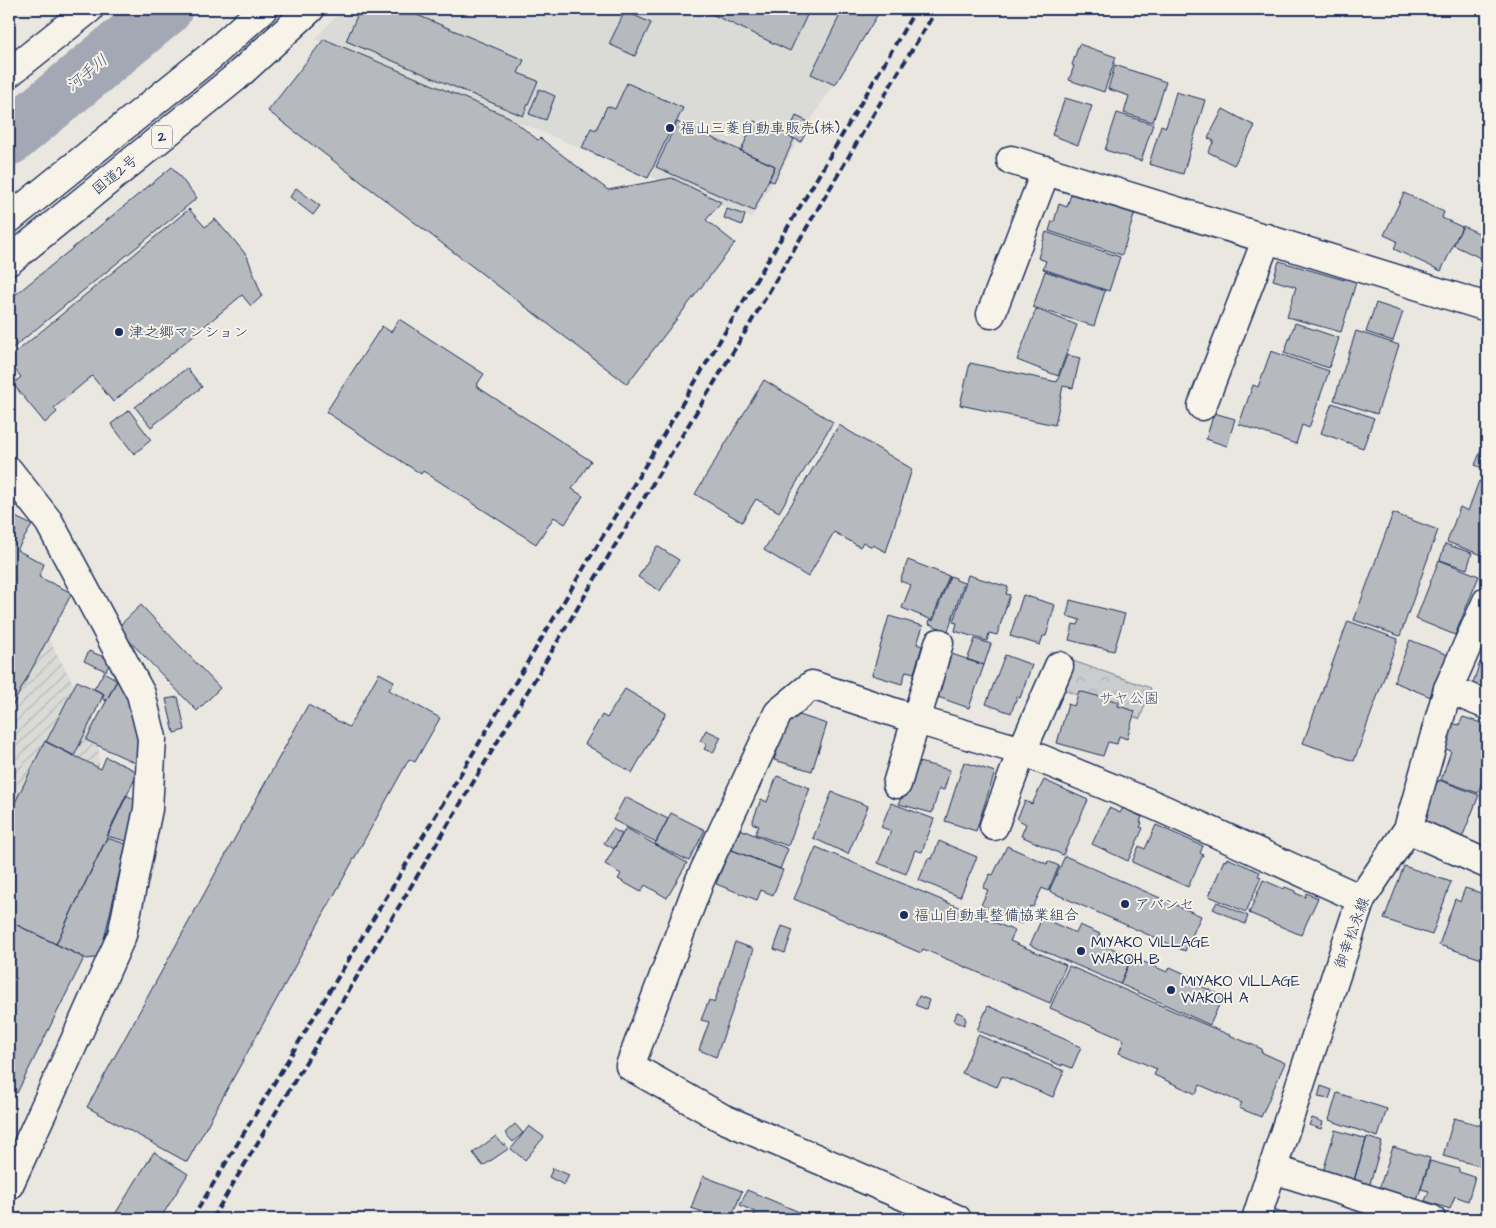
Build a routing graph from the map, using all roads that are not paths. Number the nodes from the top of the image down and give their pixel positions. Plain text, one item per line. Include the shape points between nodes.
1 (88, 9) edge
2 (263, 9) edge
3 (310, 9) edge
4 (9, 72) edge
5 (1011, 160) dead end
6 (1046, 170) junction
7 (9, 219) edge
8 (1267, 238) junction
9 (9, 261) edge
10 (1487, 307) edge
11 (991, 314) dead end
12 (1202, 406) dead end
13 (9, 471) edge
14 (1487, 601) edge
15 (939, 643) dead end
16 (1059, 666) dead end
17 (1448, 689) junction
18 (1487, 705) edge
19 (917, 720) junction
20 (1022, 751) junction
21 (897, 784) dead end
22 (994, 826) dead end
23 (1408, 829) junction
24 (1487, 864) edge
25 (1361, 899) junction
26 (1273, 1169) junction
27 (9, 1185) edge
28 (957, 1219) edge
29 (1256, 1219) edge
30 (1431, 1219) edge

1 - 4 main road
2 - 7 main road, 2 via 211,56
3 - 9 main road, 国道2号 / 2 via 236,77
5 - 6 main road
6 - 8 main road
6 - 11 main road
8 - 10 main road
8 - 12 main road
13 - 27 main road via 49,522 141,694 152,738 148,809 122,935
14 - 17 main road, 御幸松永線
15 - 19 main road
16 - 20 main road
17 - 18 main road
17 - 23 main road, 御幸松永線
19 - 20 main road
19 - 21 main road
19 - 28 main road via 812,684 778,713 700,880 630,1066 722,1118
20 - 22 main road
20 - 25 main road via 1156,806
23 - 24 main road
23 - 25 main road, 御幸松永線
25 - 26 main road, 御幸松永線
26 - 29 main road, 御幸松永線
26 - 30 main road

